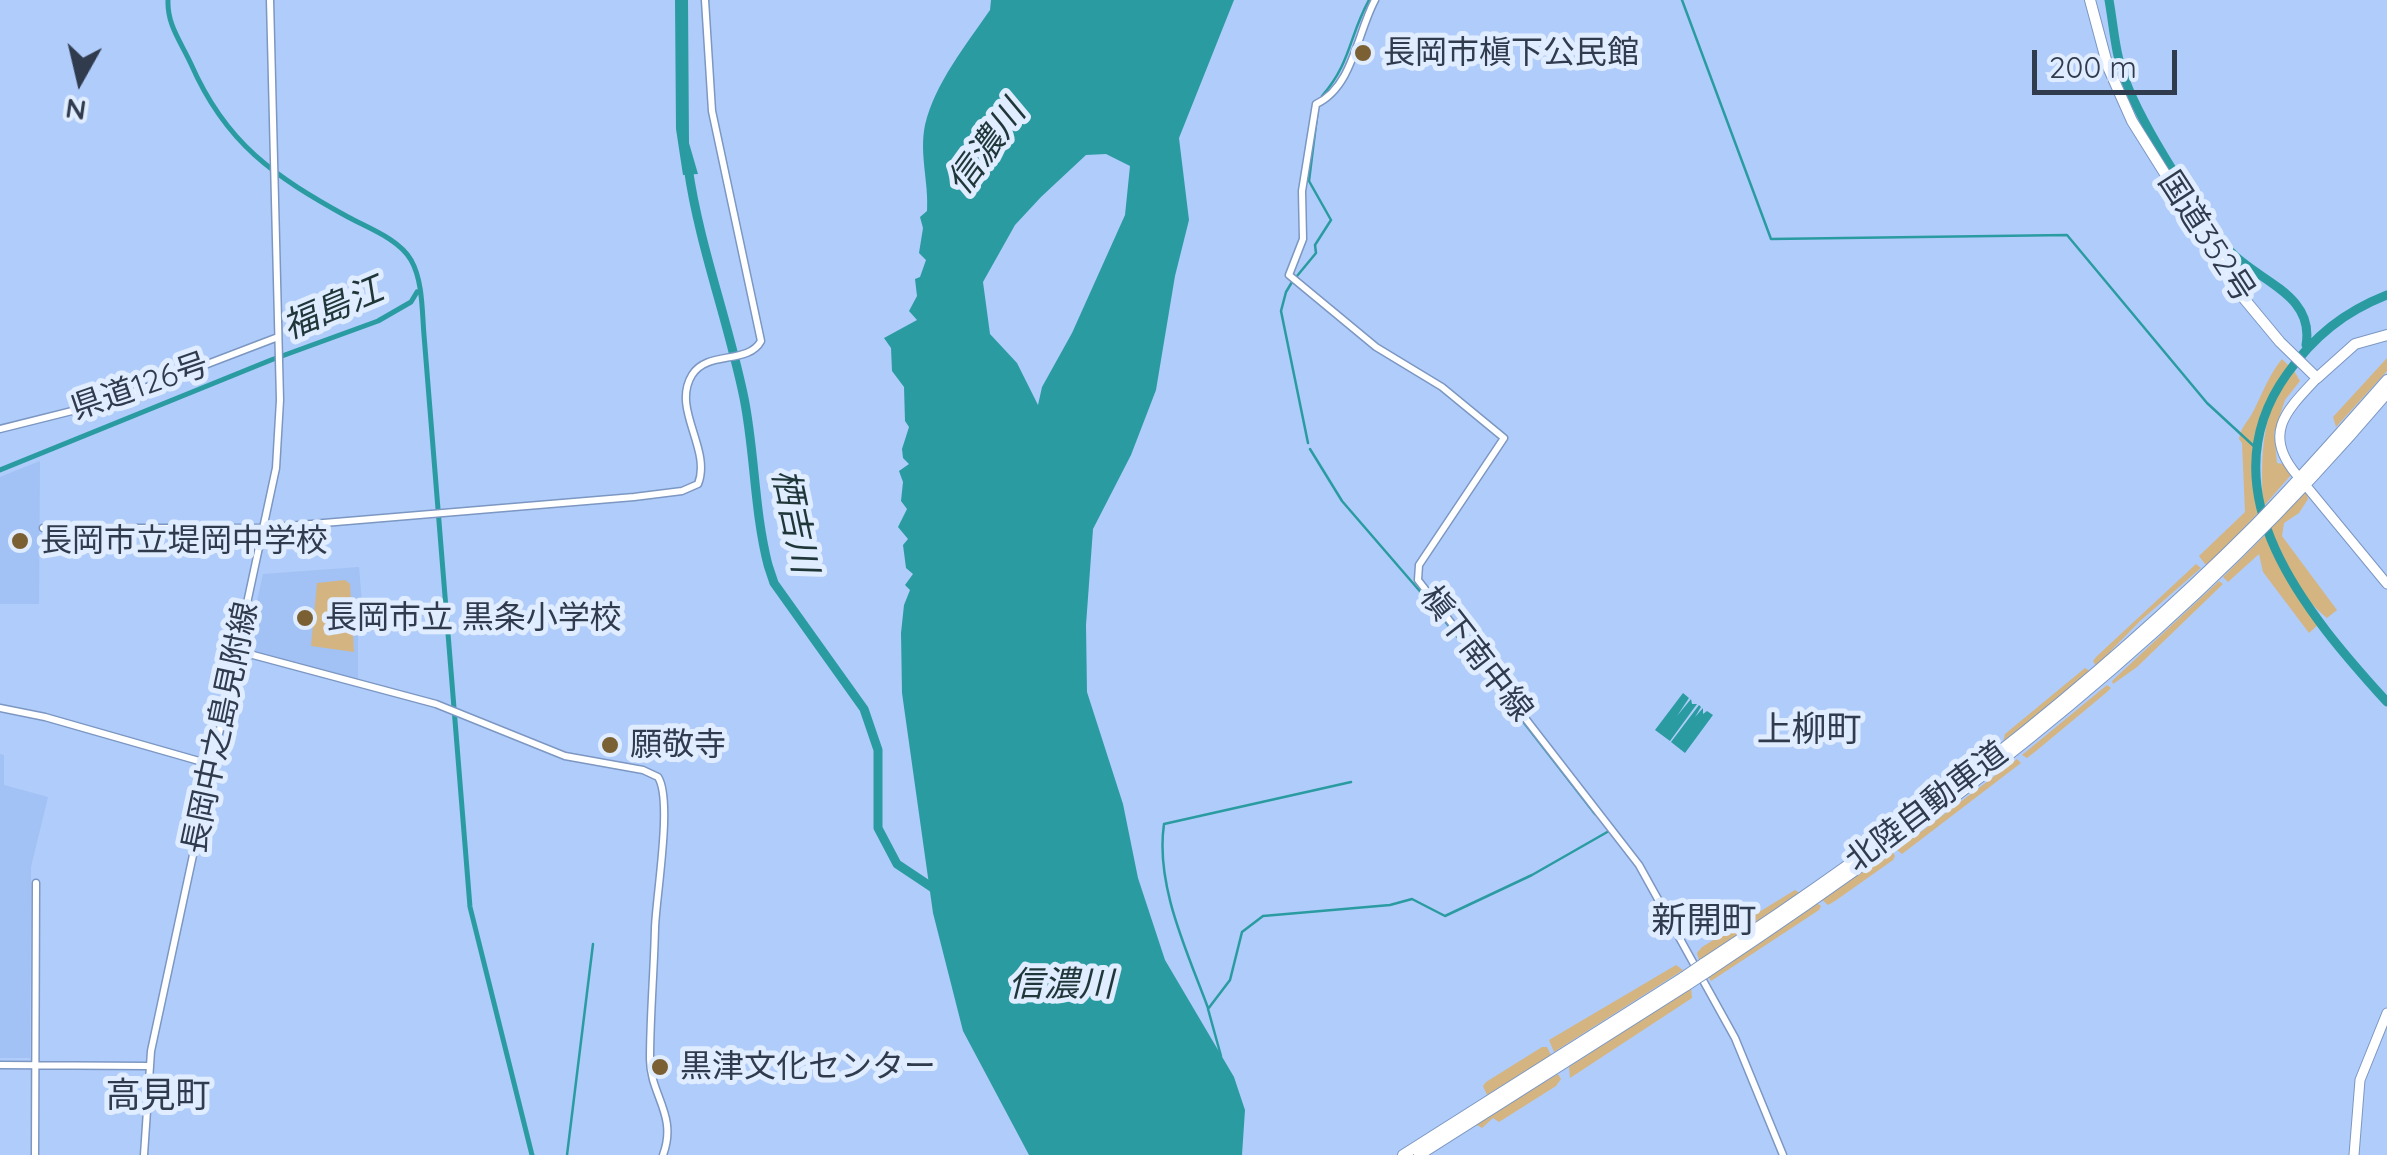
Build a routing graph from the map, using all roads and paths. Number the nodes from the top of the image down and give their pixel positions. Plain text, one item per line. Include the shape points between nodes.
1 (270, 0) edge
2 (705, 0) edge
3 (1375, 0) edge
4 (2090, 0) edge
5 (2387, 335) edge
6 (278, 337) junction
7 (2317, 378) junction
8 (2387, 380) edge
9 (2387, 393) edge
10 (0, 429) edge
11 (2296, 474) dead end
12 (2306, 487) dead end
13 (2276, 509) junction
14 (43, 528) dead end
15 (264, 528) junction
16 (2387, 584) edge
17 (238, 651) junction
18 (0, 708) edge
19 (212, 765) junction
20 (36, 883) dead end
21 (2387, 1013) edge
22 (0, 1066) edge
23 (35, 1066) junction
24 (148, 1066) junction
25 (1472, 1116) junction
26 (35, 1155) edge
27 (144, 1155) edge
28 (663, 1155) edge
29 (1403, 1155) edge
30 (1419, 1155) edge
31 (1782, 1155) edge
32 (2354, 1155) edge

1 - 6 main road, 長岡中之島見附線
2 - 15 main road via 712,111 760,336 756,348 692,373 685,394 700,460 698,484 634,498
3 - 31 main road, 槇下南中線 via 1346,74 1316,104 1302,190 1302,239 1289,275 1504,438 1419,566 1418,580 1639,866 1735,1038
4 - 7 highway, 国道352号 via 2132,121 2219,262
5 - 7 highway via 2355,344
6 - 10 main road, 県道126号 via 108,402
6 - 15 main road, 長岡中之島見附線 via 278,448
7 - 11 main road via 2280,428 2281,450
8 - 13 highway, 北陸自動車道
9 - 13 highway, 北陸自動車道
12 - 16 main road
13 - 25 highway, 北陸自動車道, bridge via 2102,679 1981,779 1856,872
14 - 15 main road
15 - 17 main road, 長岡中之島見附線
17 - 19 main road, 長岡中之島見附線
17 - 28 main road via 436,704 565,756 658,776 664,800 650,1064 668,1121
18 - 19 main road
19 - 24 main road, 長岡中之島見附線
20 - 23 main road
21 - 32 main road via 2360,1080
22 - 23 main road
23 - 24 main road
23 - 26 main road
24 - 27 main road, 長岡中之島見附線
25 - 29 highway, 北陸自動車道
25 - 30 highway, 北陸自動車道

